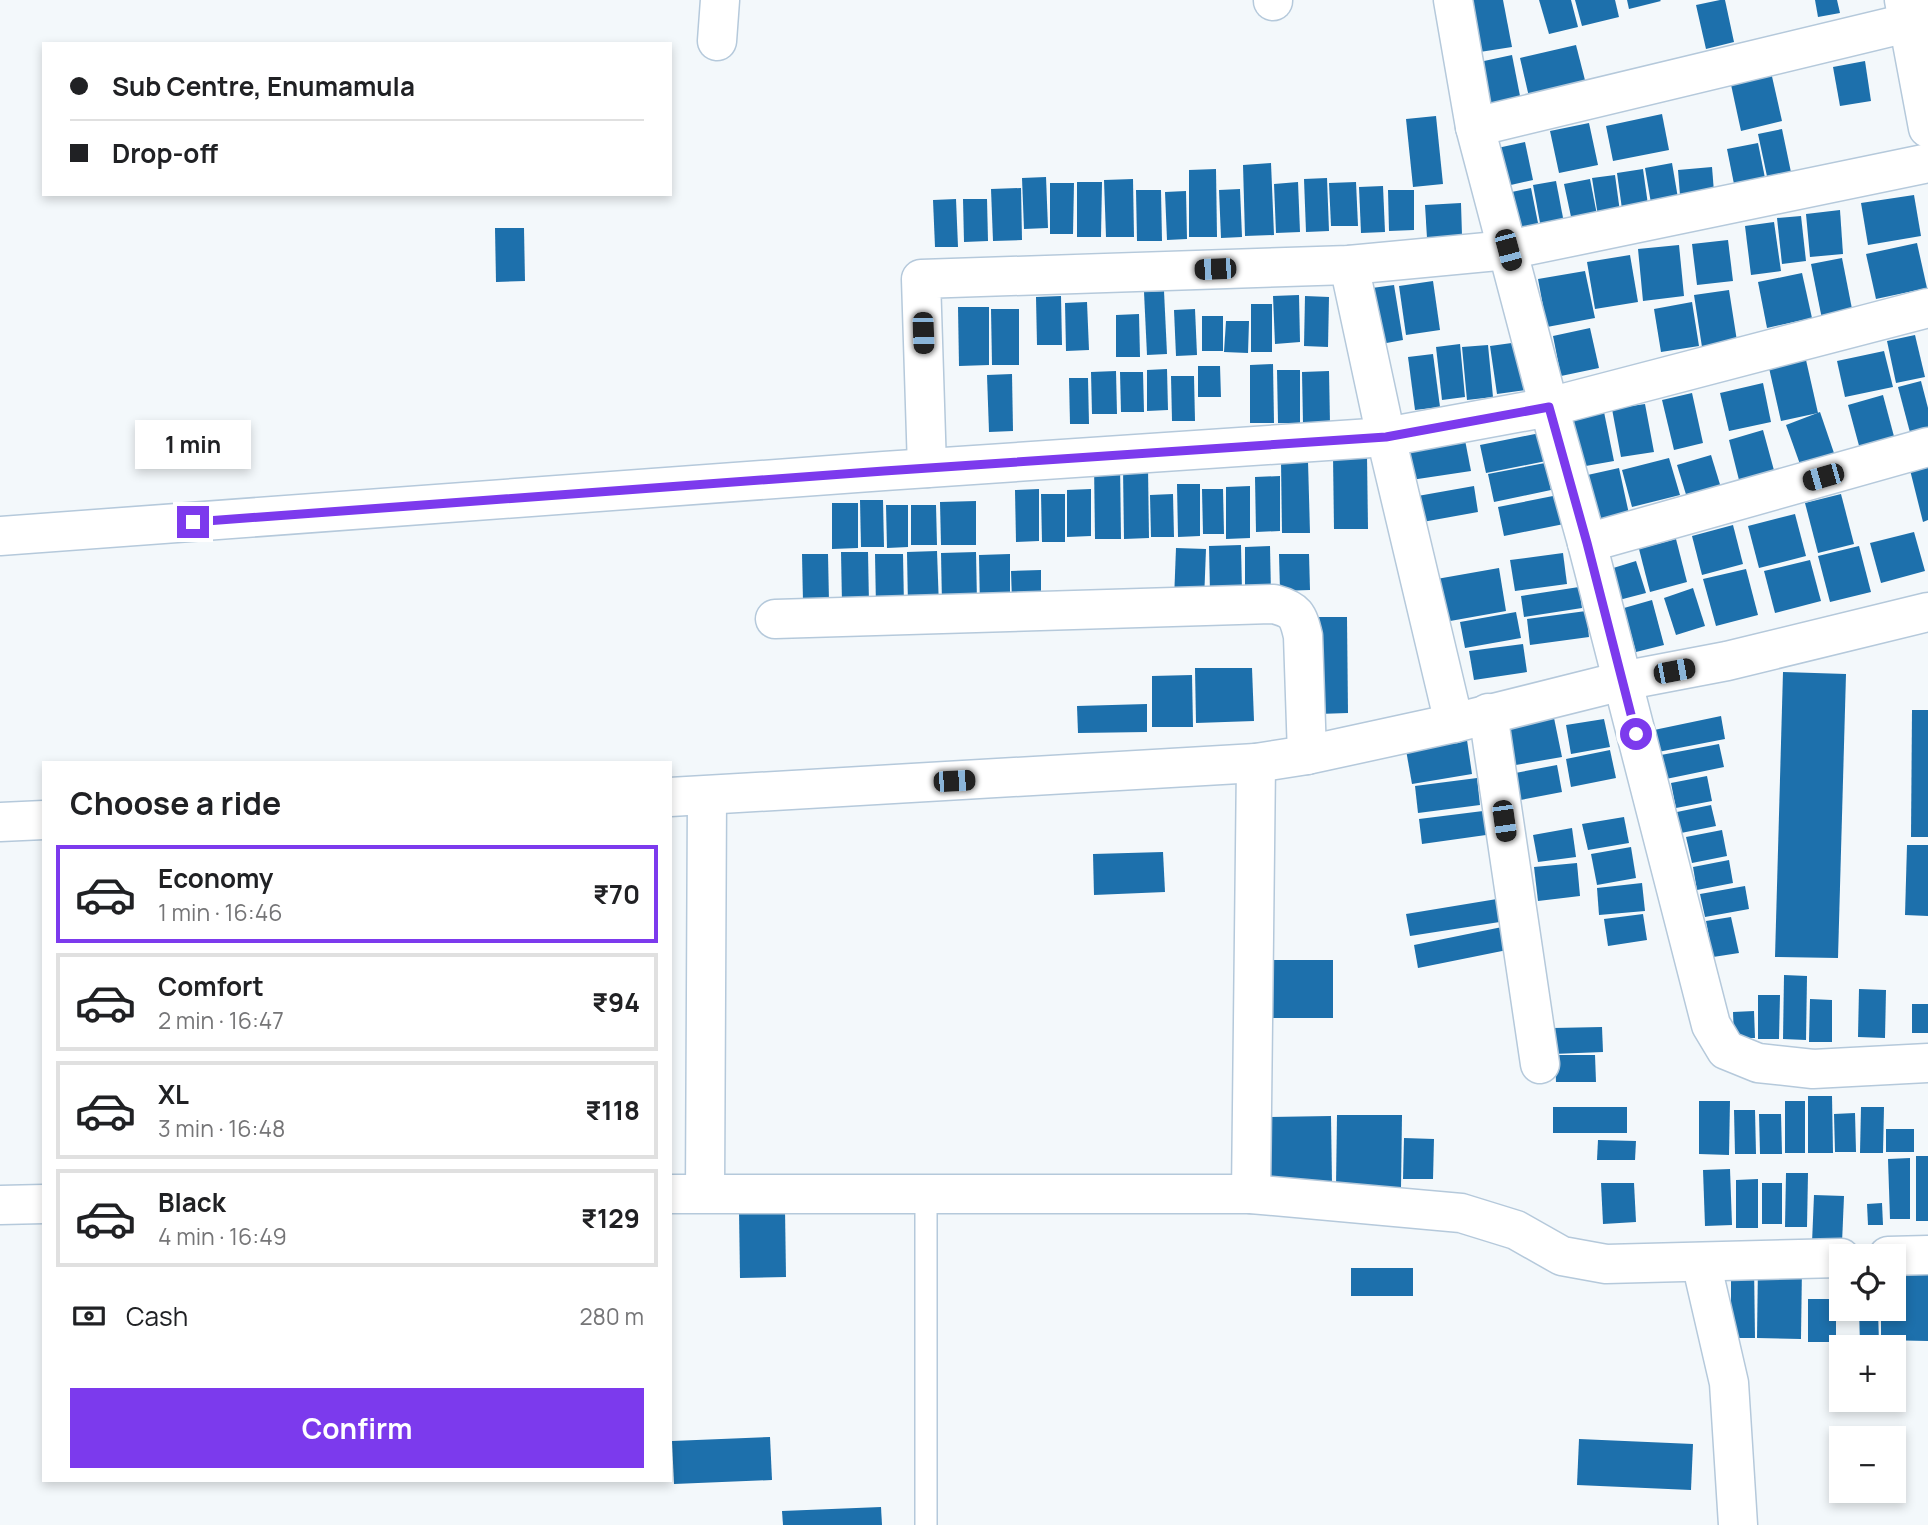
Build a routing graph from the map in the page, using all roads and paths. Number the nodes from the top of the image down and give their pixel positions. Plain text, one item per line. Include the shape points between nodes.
1 (720, 0) edge
2 (1453, 0) edge
3 (1913, 13) edge
4 (717, 41) dead end
5 (1475, 127) junction
6 (1928, 128) edge
7 (1928, 163) edge
8 (1508, 250) junction
9 (1349, 265) junction
10 (1928, 308) edge
11 (1549, 407) junction
12 (1386, 437) junction
13 (1928, 447) edge
14 (927, 468) junction
15 (0, 536) edge
16 (1587, 543) junction
17 (1928, 612) edge
18 (775, 620) dead end
19 (1622, 681) junction
20 (1471, 718) junction
21 (1307, 754) junction
22 (1256, 763) junction
23 (689, 797) edge
24 (42, 820) edge
25 (0, 822) edge
26 (1928, 1063) edge
27 (1540, 1064) dead end
28 (688, 1193) edge
29 (926, 1194) junction
30 (1251, 1194) junction
31 (42, 1204) edge
32 (0, 1205) edge
33 (1928, 1255) edge
34 (1906, 1256) edge
35 (1829, 1258) edge
36 (1701, 1262) junction
37 (926, 1525) edge
38 (1738, 1525) edge

1 - 4 street
2 - 5 street
3 - 5 street
3 - 6 street
5 - 8 street
7 - 8 street
8 - 9 street
8 - 11 street
9 - 12 street
9 - 14 street via 921,279
10 - 11 street
11 - 12 street
11 - 16 street
12 - 14 street
12 - 20 street
13 - 16 street
14 - 15 street
16 - 19 street
17 - 19 street via 1727,661
18 - 21 street via 1274,604 1298,618 1303,636
19 - 20 street
19 - 26 street via 1711,1025 1726,1050 1758,1063 1813,1069
20 - 21 street
20 - 27 street
21 - 22 street
22 - 23 street
22 - 30 street
23 - 28 street
24 - 25 street
28 - 29 street
29 - 30 street
29 - 37 lane
30 - 36 street via 1461,1213 1516,1230 1562,1256 1606,1264
31 - 32 street
33 - 34 street
35 - 36 street
36 - 38 street via 1729,1383

